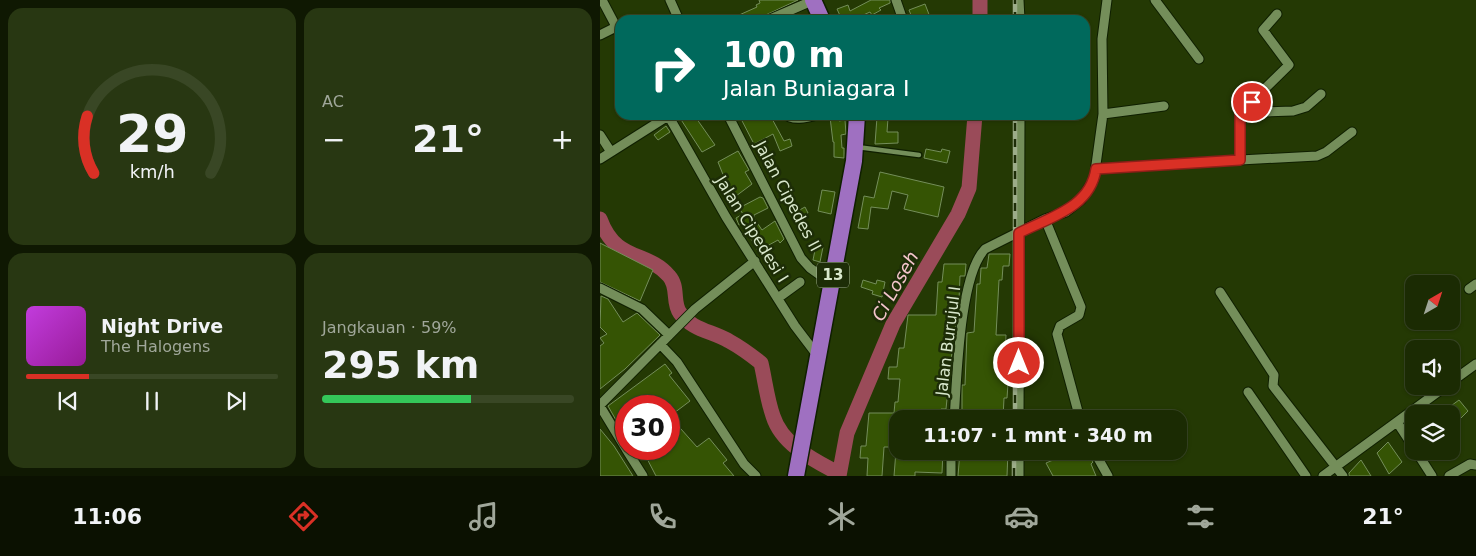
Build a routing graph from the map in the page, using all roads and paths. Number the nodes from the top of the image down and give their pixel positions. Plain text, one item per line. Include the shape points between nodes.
1 (602, 0) edge
2 (670, 0) edge
3 (813, 0) edge
4 (896, 0) edge
5 (1019, 0) edge
6 (1107, 0) edge
7 (1155, 0) edge
8 (1277, 14) dead end
9 (677, 15) edge
10 (779, 15) edge
11 (820, 15) edge
12 (901, 15) edge
13 (1020, 15) edge
14 (615, 24) edge
15 (615, 31) edge
16 (600, 35) edge
17 (1199, 59) dead end
18 (1321, 94) dead end
19 (1164, 106) dead end
20 (1240, 113) junction
21 (1103, 114) junction
22 (660, 120) edge
23 (671, 120) edge
24 (731, 120) edge
25 (857, 120) edge
26 (1020, 120) edge
27 (1352, 132) dead end
28 (600, 135) edge
29 (856, 147) junction
30 (612, 152) junction
31 (919, 155) dead end
32 (600, 159) edge
33 (1240, 160) junction
34 (1096, 169) junction
35 (1045, 219) junction
36 (1019, 233) junction
37 (755, 261) junction
38 (800, 282) dead end
39 (832, 283) junction
40 (600, 288) edge
41 (1220, 292) dead end
42 (778, 298) junction
43 (669, 335) junction
44 (660, 344) junction
45 (817, 355) junction
46 (1476, 364) edge
47 (1460, 376) edge
48 (1248, 392) dead end
49 (1434, 395) edge
50 (600, 406) edge
51 (955, 410) edge
52 (1019, 410) edge
53 (1078, 410) edge
54 (1397, 422) junction
55 (615, 431) edge
56 (1405, 434) edge
57 (633, 460) edge
58 (952, 460) edge
59 (1019, 460) edge
60 (1099, 460) edge
61 (1422, 460) edge
62 (1476, 465) edge
63 (1337, 467) junction
64 (643, 476) edge
65 (756, 476) edge
66 (796, 476) edge
67 (951, 476) edge
68 (1019, 476) edge
69 (1108, 476) edge
70 (1306, 476) edge
71 (1323, 476) edge
72 (1343, 476) edge
73 (1432, 476) edge
74 (1449, 476) edge

1 - 14 street
2 - 9 street
3 - 10 street
3 - 11 highway
4 - 12 street
5 - 13 street
6 - 21 street, Jalan Burujul I via 1102,39
7 - 17 street
8 - 20 street via 1263,30 1289,63 1288,67
15 - 16 street
18 - 20 street via 1306,107 1293,111
19 - 21 street
20 - 33 street
21 - 34 street, Jalan Burujul I
22 - 30 street
23 - 37 street, Jalan Cipedesi I
24 - 39 street, Jalan Cipedes II via 801,258
25 - 29 highway, 13
26 - 36 street
27 - 33 street via 1317,156
28 - 30 street
29 - 31 lane
29 - 39 highway, 13
30 - 32 street
33 - 34 street
34 - 35 street, Jalan Burujul I via 1094,179 1081,200 1066,212
35 - 36 street, Jalan Burujul I
35 - 53 street via 1081,307 1079,315 1060,326 1057,334
36 - 51 street, Jalan Burujul I via 985,250 979,255 972,272 961,330
36 - 52 street
37 - 42 street, Jalan Cipedesi I
37 - 43 street via 695,309
38 - 42 street
39 - 45 highway, 13
40 - 43 street via 642,309
41 - 63 street via 1274,375 1273,386
42 - 45 street, Jalan Cipedesi I
43 - 44 street
44 - 50 street
44 - 65 street via 677,362 744,464
45 - 66 highway, 13
46 - 47 street
48 - 70 street
49 - 54 street
50 - 55 street
54 - 56 street
54 - 63 street
57 - 64 street
58 - 67 street
59 - 68 street
60 - 69 street
61 - 73 street
62 - 74 street via 1470,464
63 - 71 street
63 - 72 street

